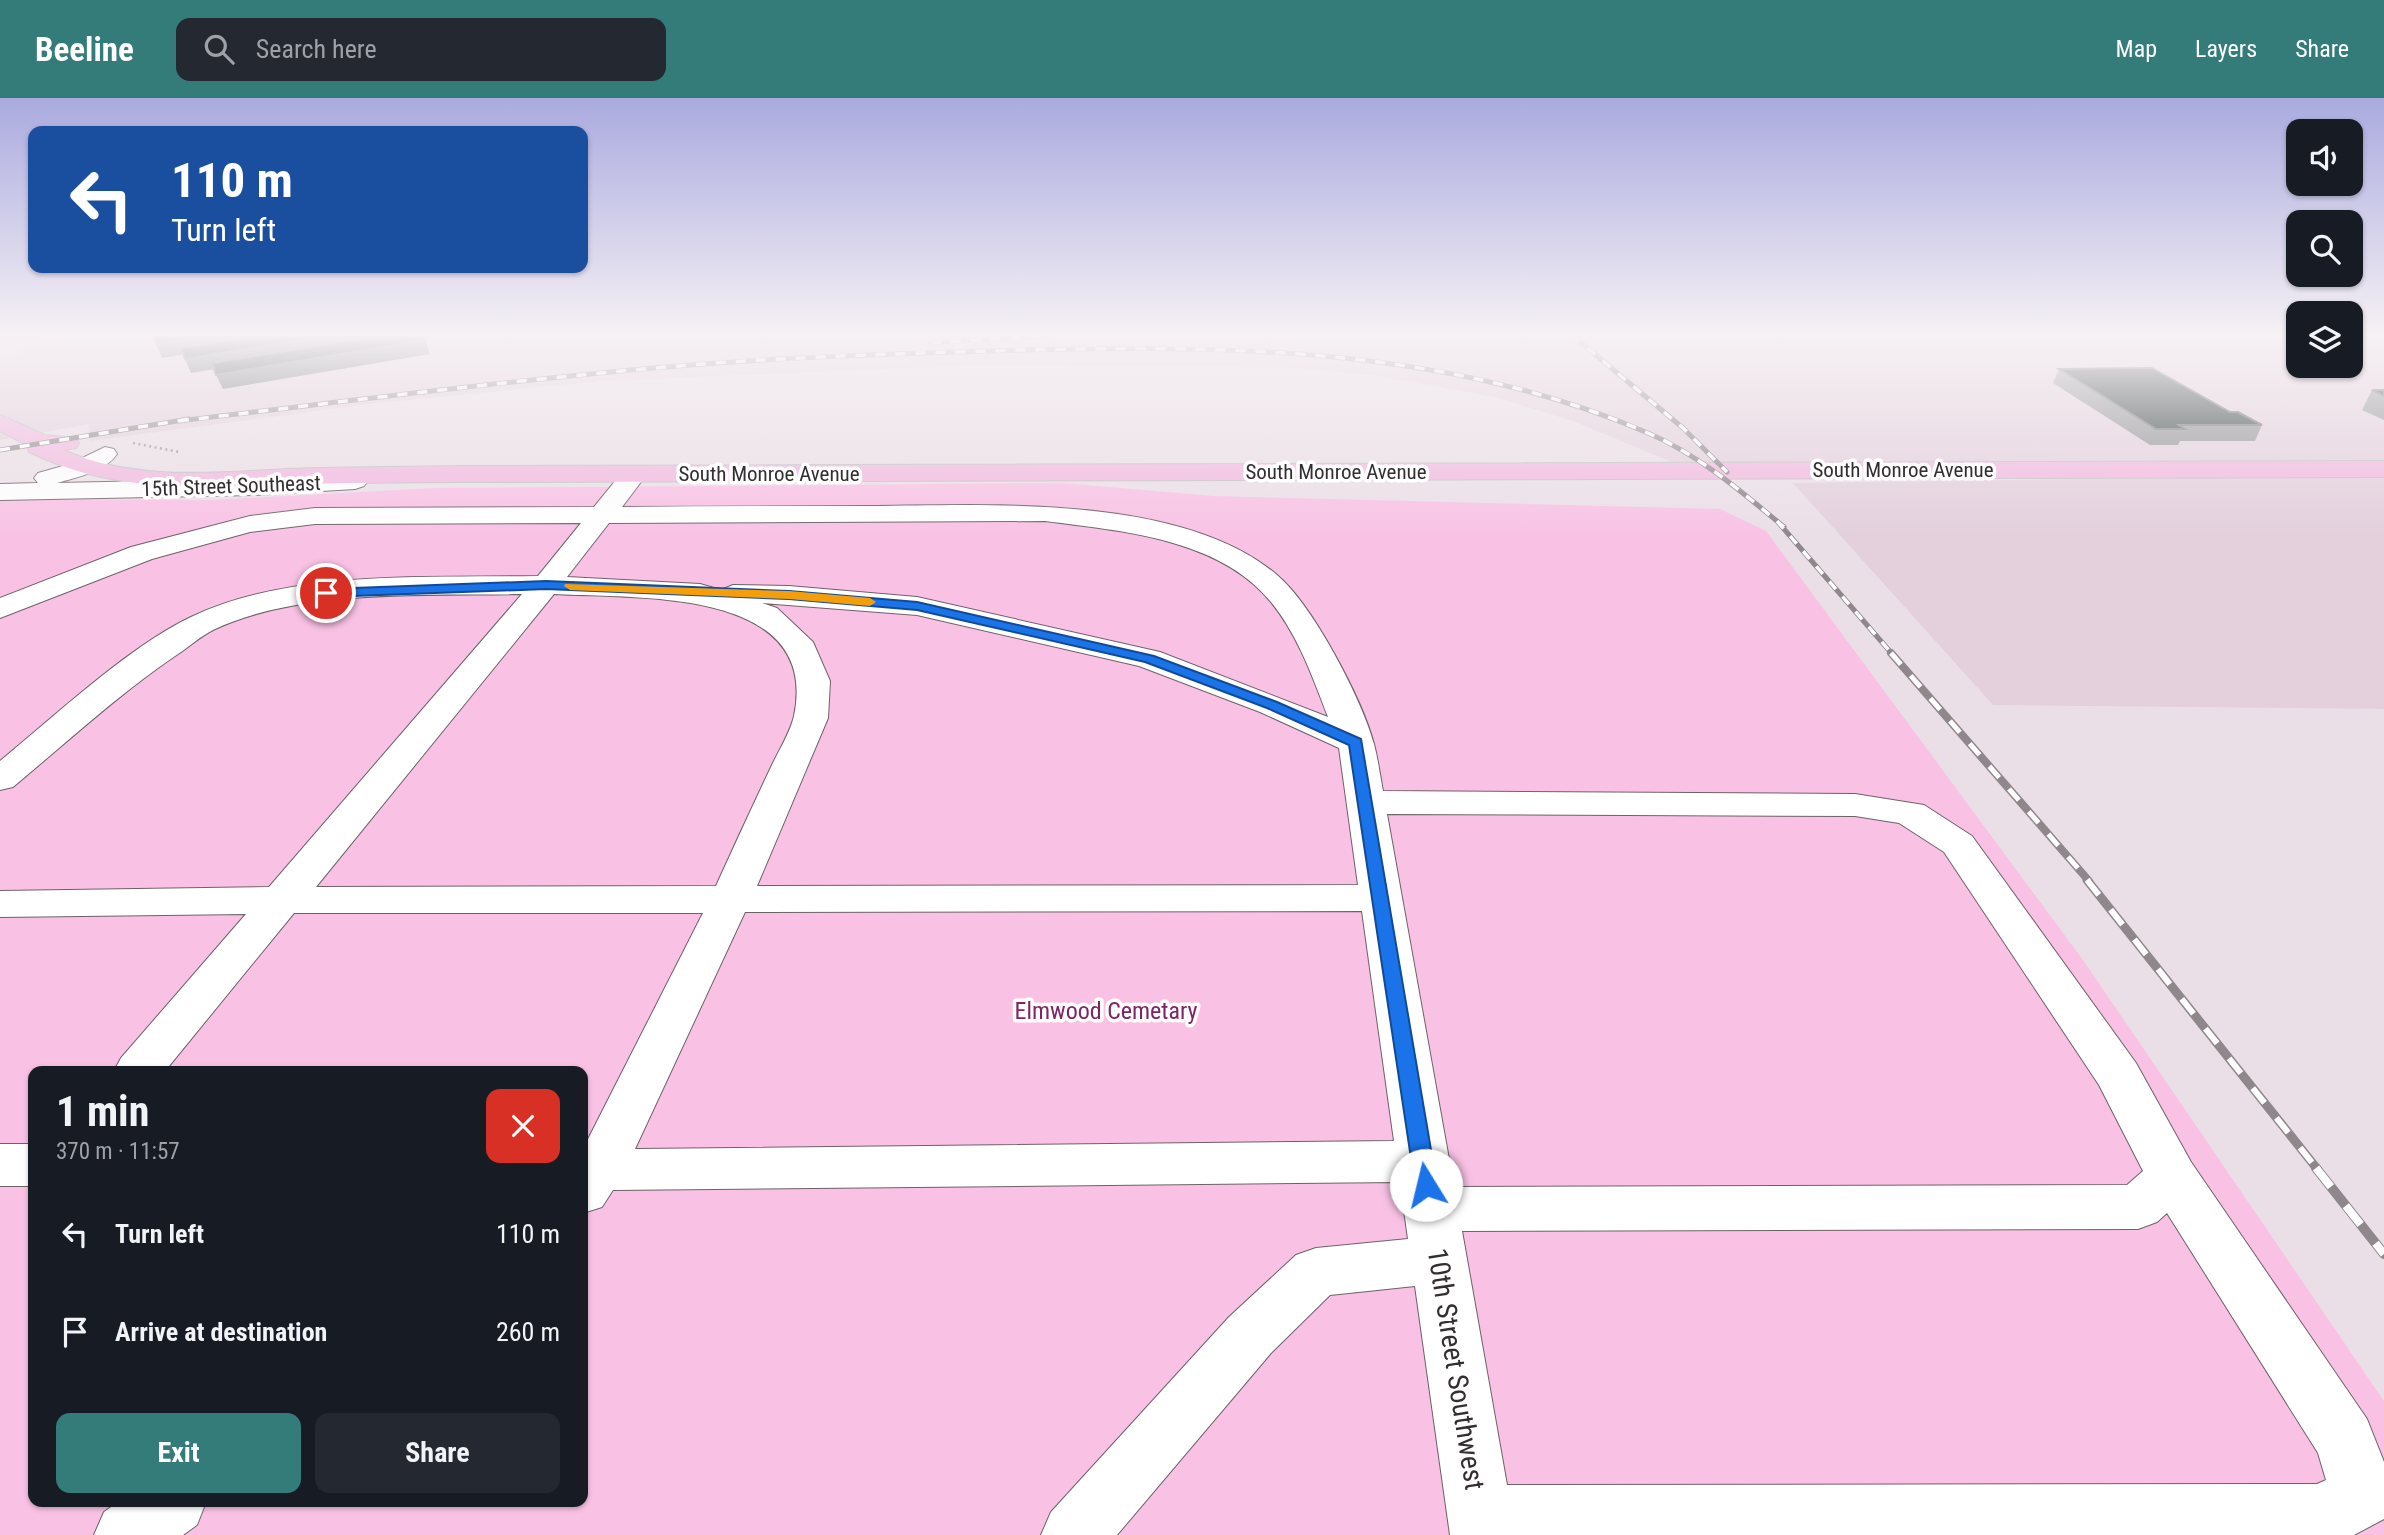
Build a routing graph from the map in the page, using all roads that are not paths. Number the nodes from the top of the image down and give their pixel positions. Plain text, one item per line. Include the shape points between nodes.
1 (0, 422) edge
2 (41, 442) junction
3 (95, 457) junction
4 (61, 460) junction
5 (2384, 469) edge
6 (462, 474) junction
7 (634, 474) junction
8 (0, 477) edge
9 (0, 490) edge
10 (601, 514) junction
11 (546, 585) junction
12 (700, 593) junction
13 (0, 609) edge
14 (1356, 742) junction
15 (0, 779) edge
16 (1366, 802) junction
17 (1382, 898) junction
18 (283, 900) junction
19 (730, 900) junction
20 (0, 904) edge
21 (142, 1066) edge
22 (0, 1165) edge
23 (28, 1165) edge
24 (2172, 1177) junction
25 (588, 1178) edge
26 (1430, 1210) junction
27 (167, 1507) edge
28 (1481, 1526) edge
29 (127, 1535) edge
30 (1074, 1535) edge

1 - 2 main road, South Monroe Avenue
2 - 3 main road, South Monroe Avenue via 68,443
2 - 4 main road, South Monroe Avenue via 38,447
3 - 4 main road, South Monroe Avenue
3 - 6 main road, South Monroe Avenue via 162,477 243,481
3 - 9 street, 15th Street Southeast via 59,476
4 - 8 street
5 - 7 main road, South Monroe Avenue
6 - 7 main road, South Monroe Avenue
6 - 9 street, 15th Street Southeast via 253,487
7 - 10 street
10 - 11 street
10 - 13 street, 10th Street Southwest via 315,516 231,527 87,572
10 - 14 street, 10th Street Southwest via 1045,513 1181,537 1267,581 1299,622
11 - 12 street
11 - 15 street via 326,593 263,603 202,624 141,664
11 - 18 street
12 - 14 street via 917,606 1009,626 1149,659
12 - 19 street via 766,615 802,649 813,681 811,718
14 - 16 street, 10th Street Southwest
16 - 17 street, 10th Street Southwest
16 - 24 street via 1856,805 1910,813 1958,844 2119,1076
17 - 19 street
17 - 26 street, 10th Street Southwest
18 - 19 street
18 - 20 street
18 - 21 street
19 - 25 street
22 - 23 street
24 - 26 street via 2138,1207
24 - 28 street via 2345,1440 2363,1495 2321,1517
25 - 26 street via 700,1167
26 - 28 street, 10th Street Southwest
26 - 30 street via 1316,1272 1250,1335
27 - 29 street

